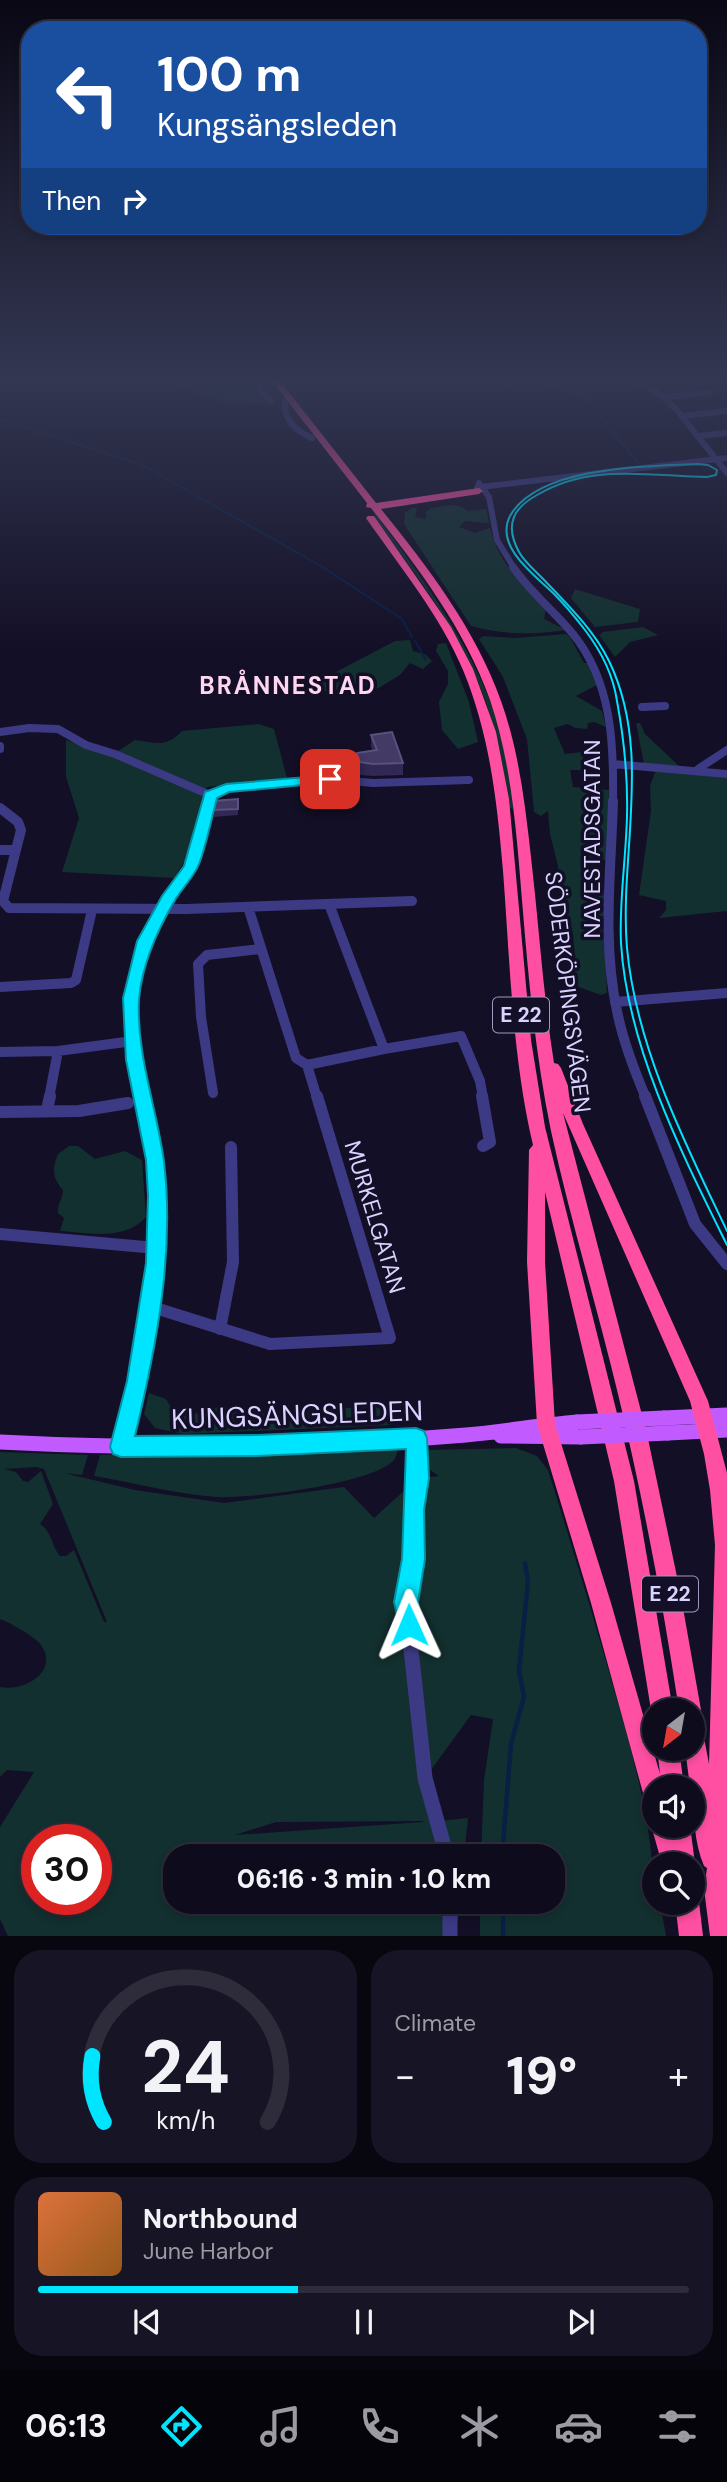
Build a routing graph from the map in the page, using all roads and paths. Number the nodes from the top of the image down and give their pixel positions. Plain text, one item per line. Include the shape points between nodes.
1 (338, 471) edge
2 (348, 471) edge
3 (597, 471) edge
4 (350, 474) junction
5 (481, 489) junction
6 (387, 501) junction
7 (414, 501) junction
8 (366, 506) junction
9 (398, 538) junction
10 (665, 706) dead end
11 (642, 707) dead end
12 (0, 732) edge
13 (727, 750) edge
14 (613, 764) junction
15 (698, 769) junction
16 (727, 774) edge
17 (469, 780) dead end
18 (210, 795) junction
19 (0, 808) edge
20 (15, 849) junction
21 (0, 850) edge
22 (412, 901) dead end
23 (328, 904) junction
24 (2, 905) edge
25 (248, 907) junction
26 (163, 909) junction
27 (92, 910) junction
28 (260, 948) junction
29 (0, 987) edge
30 (727, 993) edge
31 (615, 1002) junction
32 (542, 1039) junction
33 (133, 1041) junction
34 (384, 1049) junction
35 (58, 1051) junction
36 (0, 1052) edge
37 (307, 1065) junction
38 (213, 1093) dead end
39 (128, 1102) dead end
40 (47, 1110) junction
41 (0, 1112) edge
42 (537, 1128) junction
43 (482, 1146) dead end
44 (231, 1147) dead end
45 (0, 1234) edge
46 (156, 1248) junction
47 (727, 1264) edge
48 (149, 1306) junction
49 (220, 1329) junction
50 (727, 1415) edge
51 (713, 1426) edge
52 (547, 1431) junction
53 (416, 1438) junction
54 (0, 1442) edge
55 (121, 1447) junction
56 (660, 1698) edge
57 (688, 1698) edge
58 (698, 1761) edge
59 (649, 1775) edge
60 (444, 1844) edge
61 (718, 1898) junction
62 (450, 1914) edge
63 (450, 1936) edge
64 (722, 1936) edge

1 - 8 highway, SÖDERKÖPINGSVÄGEN / E 22
2 - 4 highway, SÖDERKÖPINGSVÄGEN / E 22
3 - 5 street
4 - 6 highway via 373,498
4 - 8 highway, SÖDERKÖPINGSVÄGEN / E 22
5 - 6 highway
5 - 7 highway
5 - 14 street, NAVESTADSGATAN via 490,503 493,527 506,559 570,628 594,666 607,708
6 - 8 highway
7 - 8 highway
7 - 9 highway via 394,513
8 - 9 highway, SÖDERKÖPINGSVÄGEN / E 22
8 - 42 highway, SÖDERKÖPINGSVÄGEN / E 22 via 446,626 490,732 503,799 524,1040
9 - 32 highway, SÖDERKÖPINGSVÄGEN / E 22 via 461,629 503,725 518,798
10 - 11 street
12 - 18 street via 58,729 76,741
13 - 15 street
14 - 15 street
14 - 31 street, NAVESTADSGATAN via 609,881
15 - 16 street
17 - 18 street via 373,783 330,779 226,788
18 - 26 street via 191,866
19 - 20 street via 21,830
20 - 21 street
20 - 24 street
22 - 23 street
23 - 25 street
23 - 34 street
24 - 27 street
25 - 26 street
25 - 28 street, MURKELGATAN
26 - 27 street
26 - 33 street via 145,941 131,998
27 - 29 street via 76,980 71,984
28 - 37 street, MURKELGATAN via 296,1058
28 - 38 street via 207,955 198,964
30 - 31 street
31 - 47 street, NAVESTADSGATAN via 687,1210 698,1231
32 - 51 highway via 575,1124
32 - 57 highway, SÖDERKÖPINGSVÄGEN / E 22 via 563,1149 647,1479
33 - 35 street
33 - 46 street via 155,1160
34 - 37 street
34 - 43 street via 461,1036 480,1081 490,1131 490,1142
35 - 36 street
35 - 40 street
37 - 49 street, MURKELGATAN via 390,1338 270,1344
39 - 40 street via 79,1111
40 - 41 street
42 - 52 highway via 536,1262
42 - 56 highway, SÖDERKÖPINGSVÄGEN / E 22 via 624,1481
44 - 49 street via 233,1252 229,1301
45 - 46 street
46 - 48 street
48 - 49 street, MURKELGATAN
48 - 55 street
50 - 51 main road, KUNGSÄNGSLEDEN
51 - 52 main road, KUNGSÄNGSLEDEN, bridge
51 - 61 highway via 725,1545
52 - 53 main road, KUNGSÄNGSLEDEN
52 - 59 highway
53 - 55 main road, KUNGSÄNGSLEDEN
53 - 60 street via 414,1559 406,1602 425,1778
54 - 55 main road, KUNGSÄNGSLEDEN
58 - 61 highway
61 - 64 highway
62 - 63 street

